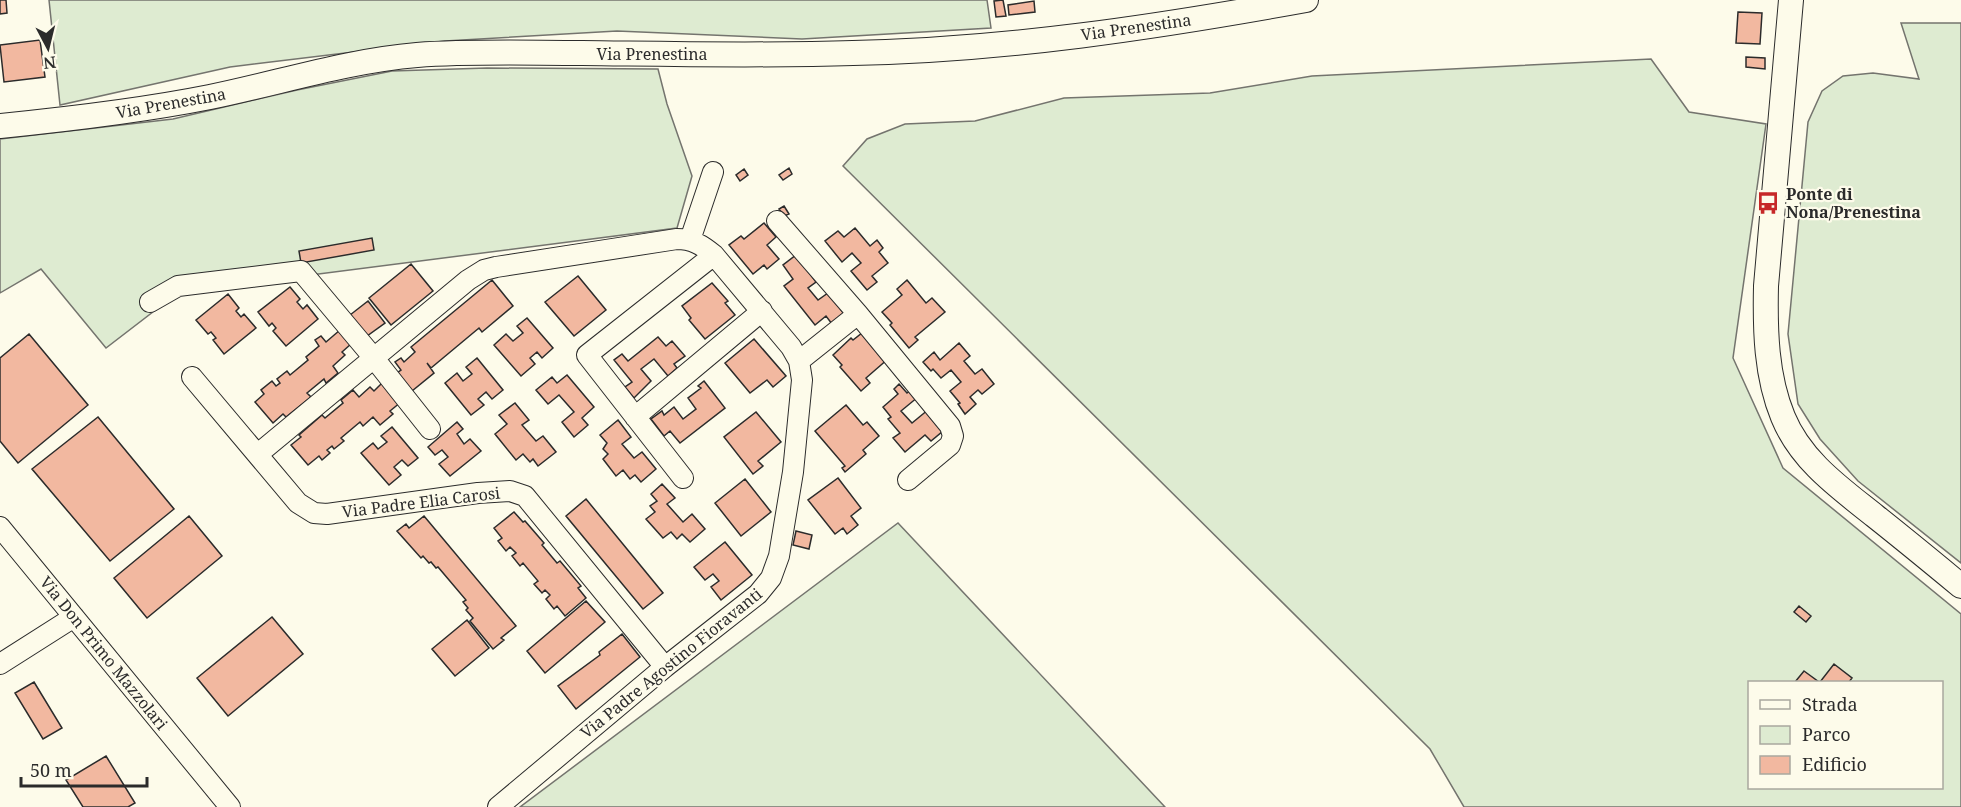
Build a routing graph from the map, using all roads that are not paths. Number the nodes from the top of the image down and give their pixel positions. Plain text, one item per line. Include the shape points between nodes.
1 (1306, 0) edge
2 (1791, 0) edge
3 (0, 126) edge
4 (713, 172) dead end
5 (777, 222) dead end
6 (690, 240) junction
7 (714, 255) junction
8 (150, 302) dead end
9 (762, 312) junction
10 (858, 314) junction
11 (374, 357) junction
12 (800, 361) junction
13 (192, 377) dead end
14 (635, 417) junction
15 (430, 429) dead end
16 (258, 454) junction
17 (683, 478) dead end
18 (908, 480) dead end
19 (0, 527) edge
20 (1961, 586) edge
21 (74, 617) junction
22 (0, 664) edge
23 (665, 667) junction
24 (230, 807) edge
25 (498, 807) edge

1 - 3 main road, Via Prenestina via 1060,38 924,51 408,56 168,105
2 - 20 main road via 1766,286 1770,375 1783,417 1800,447 1822,473
4 - 6 street
5 - 10 street
6 - 7 street
6 - 11 street via 559,256 484,270
7 - 9 street
7 - 14 street via 587,355
8 - 11 street via 178,286 302,271
9 - 12 street
9 - 14 street
10 - 12 street
10 - 18 street via 952,431 950,445
11 - 15 street
11 - 16 street
12 - 23 street, Via Padre Agostino Fioravanti via 802,380 793,472 775,572 758,594
13 - 16 street, Via Padre Elia Carosi
14 - 17 street
16 - 23 street, Via Padre Elia Carosi via 301,506 320,514 456,495 510,491 521,494
19 - 21 street, Via Don Primo Mazzolari
21 - 22 street
21 - 24 street, Via Don Primo Mazzolari
23 - 25 street, Via Padre Agostino Fioravanti

